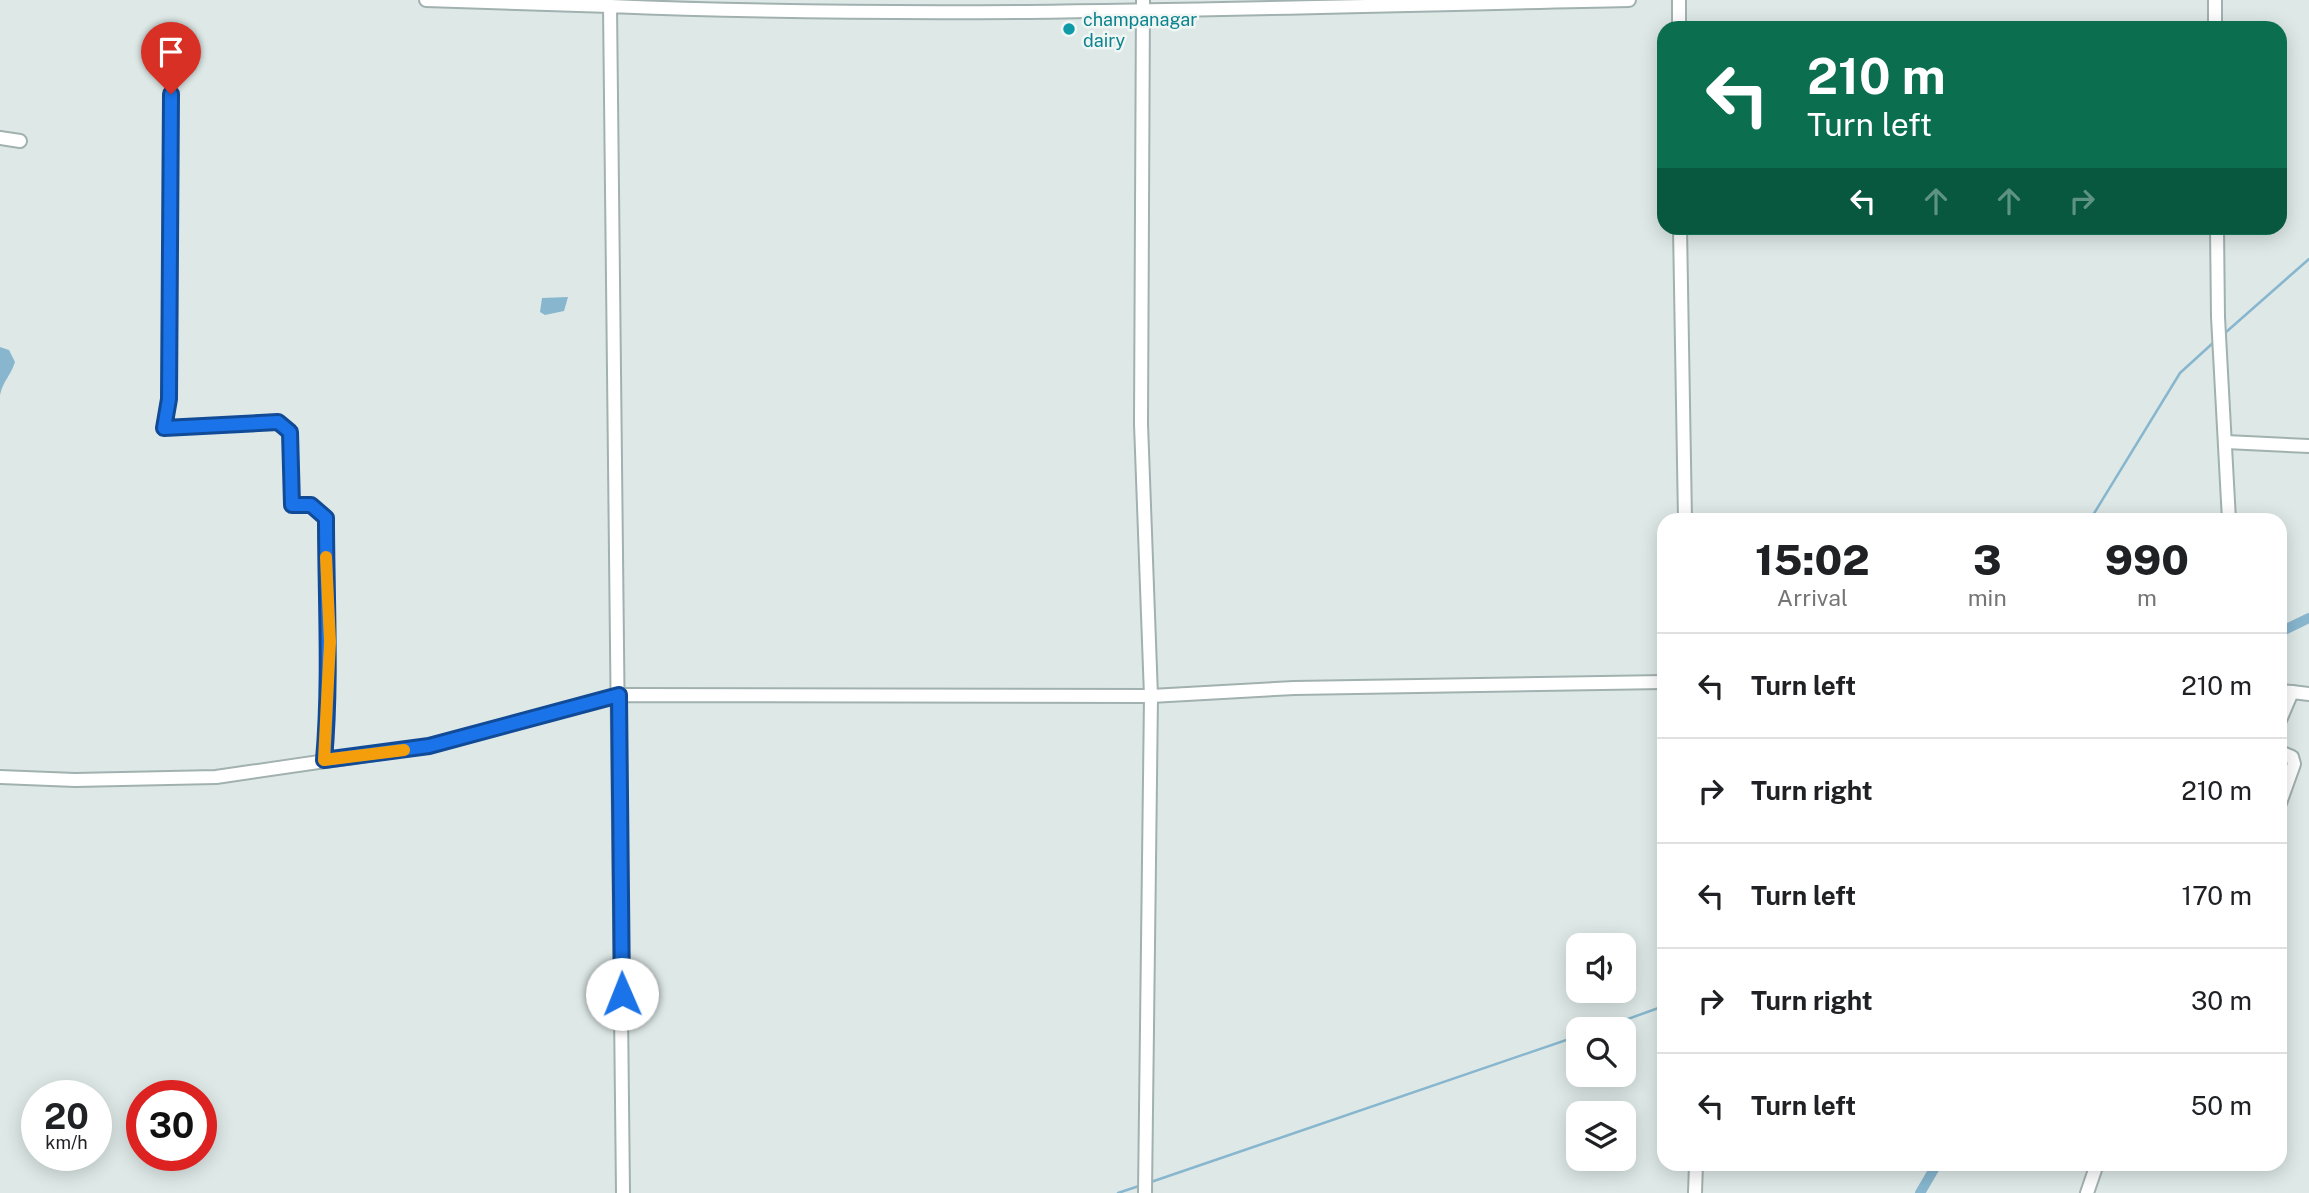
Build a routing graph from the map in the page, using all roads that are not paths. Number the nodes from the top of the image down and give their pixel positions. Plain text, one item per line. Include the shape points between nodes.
1 (426, 0) edge
2 (1629, 0) edge
3 (1679, 0) edge
4 (2215, 0) edge
5 (1143, 5) edge
6 (610, 6) junction
7 (1679, 21) edge
8 (2215, 21) edge
9 (171, 94) dead end
10 (0, 138) edge
11 (20, 141) dead end
12 (1680, 235) edge
13 (2217, 235) edge
14 (2226, 442) junction
15 (2309, 446) edge
16 (1685, 513) edge
17 (2229, 513) edge
18 (1657, 682) edge
19 (2287, 692) edge
20 (2309, 694) edge
21 (619, 695) junction
22 (1152, 696) junction
23 (2287, 755) edge
24 (324, 760) junction
25 (0, 776) edge
26 (2287, 784) edge
27 (1696, 1171) edge
28 (2095, 1171) edge
29 (623, 1193) edge
30 (1145, 1193) edge
31 (1695, 1193) edge
32 (2087, 1193) edge

1 - 6 street
2 - 5 street
3 - 7 street
4 - 8 street
5 - 6 street via 756,12
5 - 22 street via 1141,424
6 - 21 street
9 - 24 street via 169,399 164,428 278,422 290,432 292,505 311,505 326,518 330,642
10 - 11 street
12 - 16 street
13 - 14 street
14 - 15 street
14 - 17 street
18 - 22 street via 1294,688
19 - 20 street
21 - 22 street
21 - 24 street via 429,746
21 - 29 street
22 - 30 street
23 - 26 street via 2294,765
24 - 25 street via 216,777 75,780
27 - 31 street
28 - 32 street

